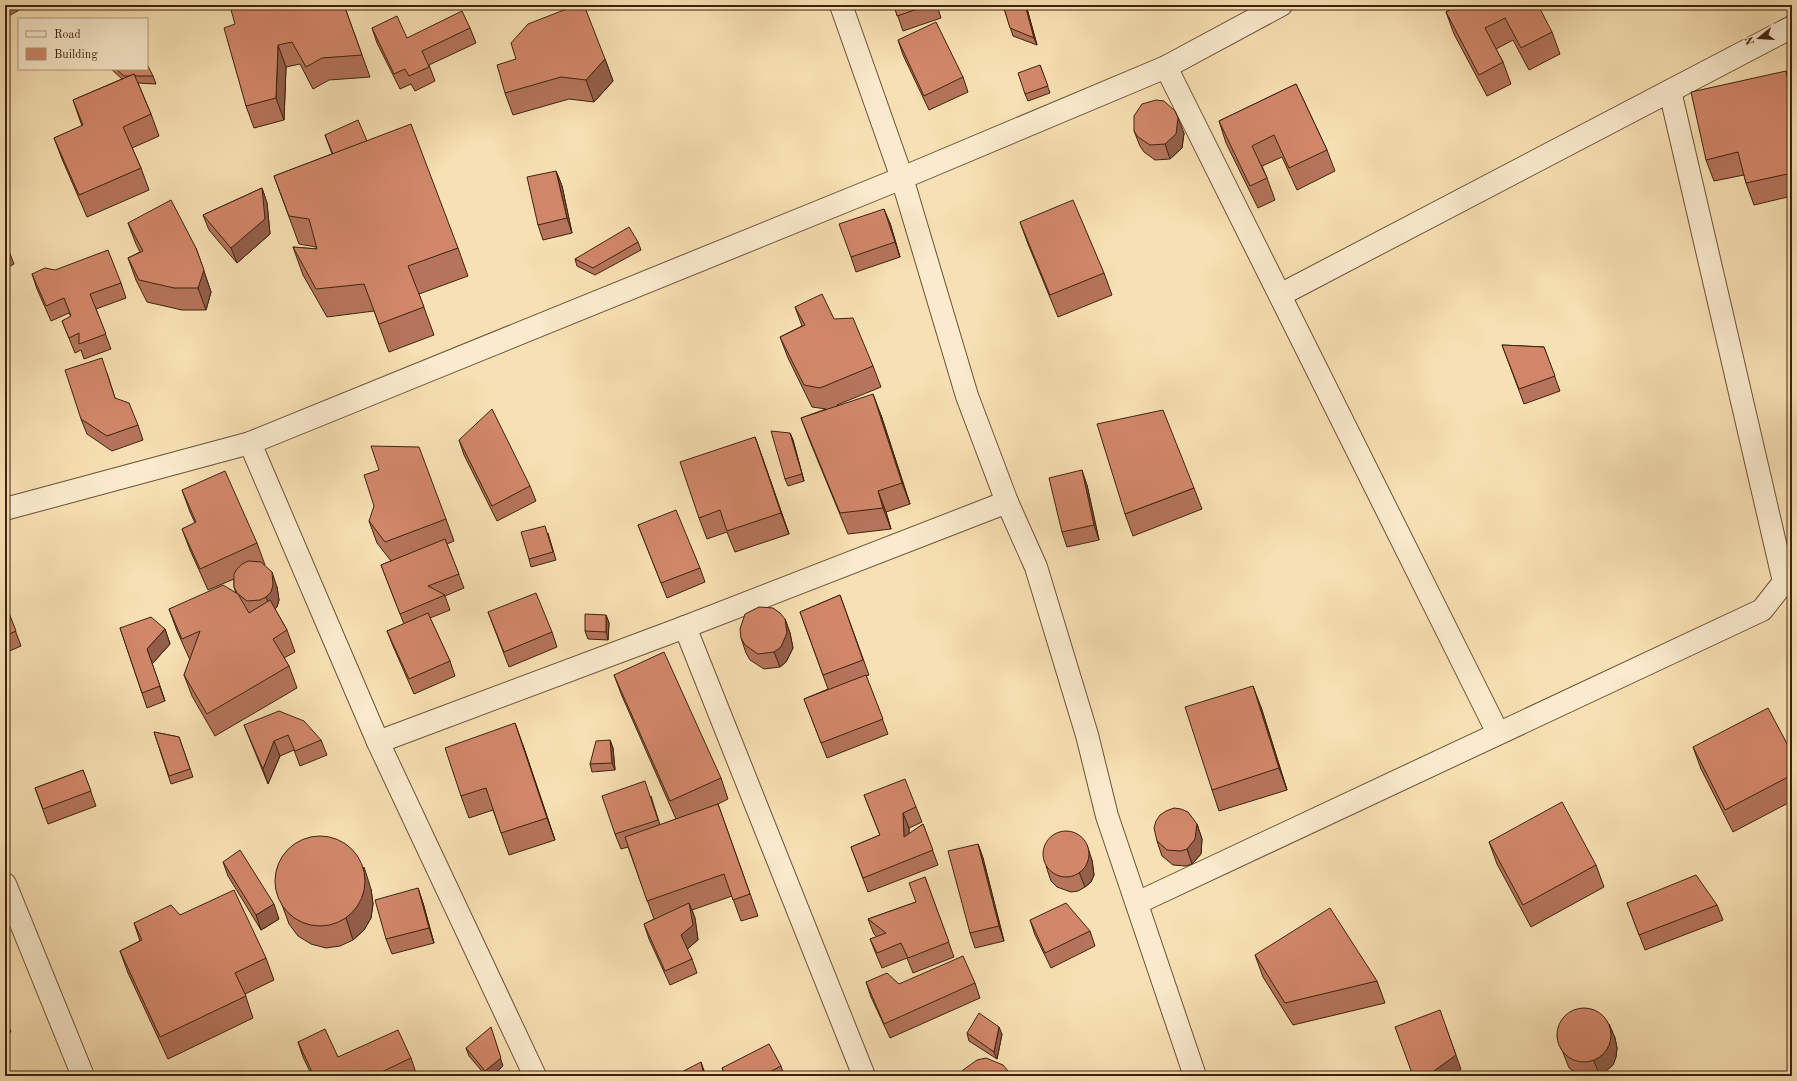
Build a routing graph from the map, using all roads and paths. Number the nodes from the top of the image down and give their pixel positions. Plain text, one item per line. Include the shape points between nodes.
1 (841, 5) edge
2 (1281, 5) edge
3 (1792, 27) edge
4 (1166, 67) junction
5 (1670, 91) junction
6 (902, 178) junction
7 (1280, 295) junction
8 (250, 443) junction
9 (1007, 502) junction
10 (5, 509) edge
11 (685, 627) junction
12 (1498, 733) junction
13 (378, 742) junction
14 (5, 884) edge
15 (1137, 903) junction
16 (83, 1076) edge
17 (535, 1076) edge
18 (864, 1076) edge
19 (1195, 1076) edge

1 - 6 street
2 - 4 street
3 - 5 street
4 - 6 street
4 - 7 street
5 - 7 street
5 - 12 street via 1784,582 1762,610
6 - 8 street
6 - 9 street via 968,396
7 - 12 street
8 - 10 street
8 - 13 street
9 - 11 street
9 - 15 street via 1036,567 1087,735 1107,816
11 - 13 street
11 - 18 street
12 - 15 street
13 - 17 street
14 - 16 street
15 - 19 street

